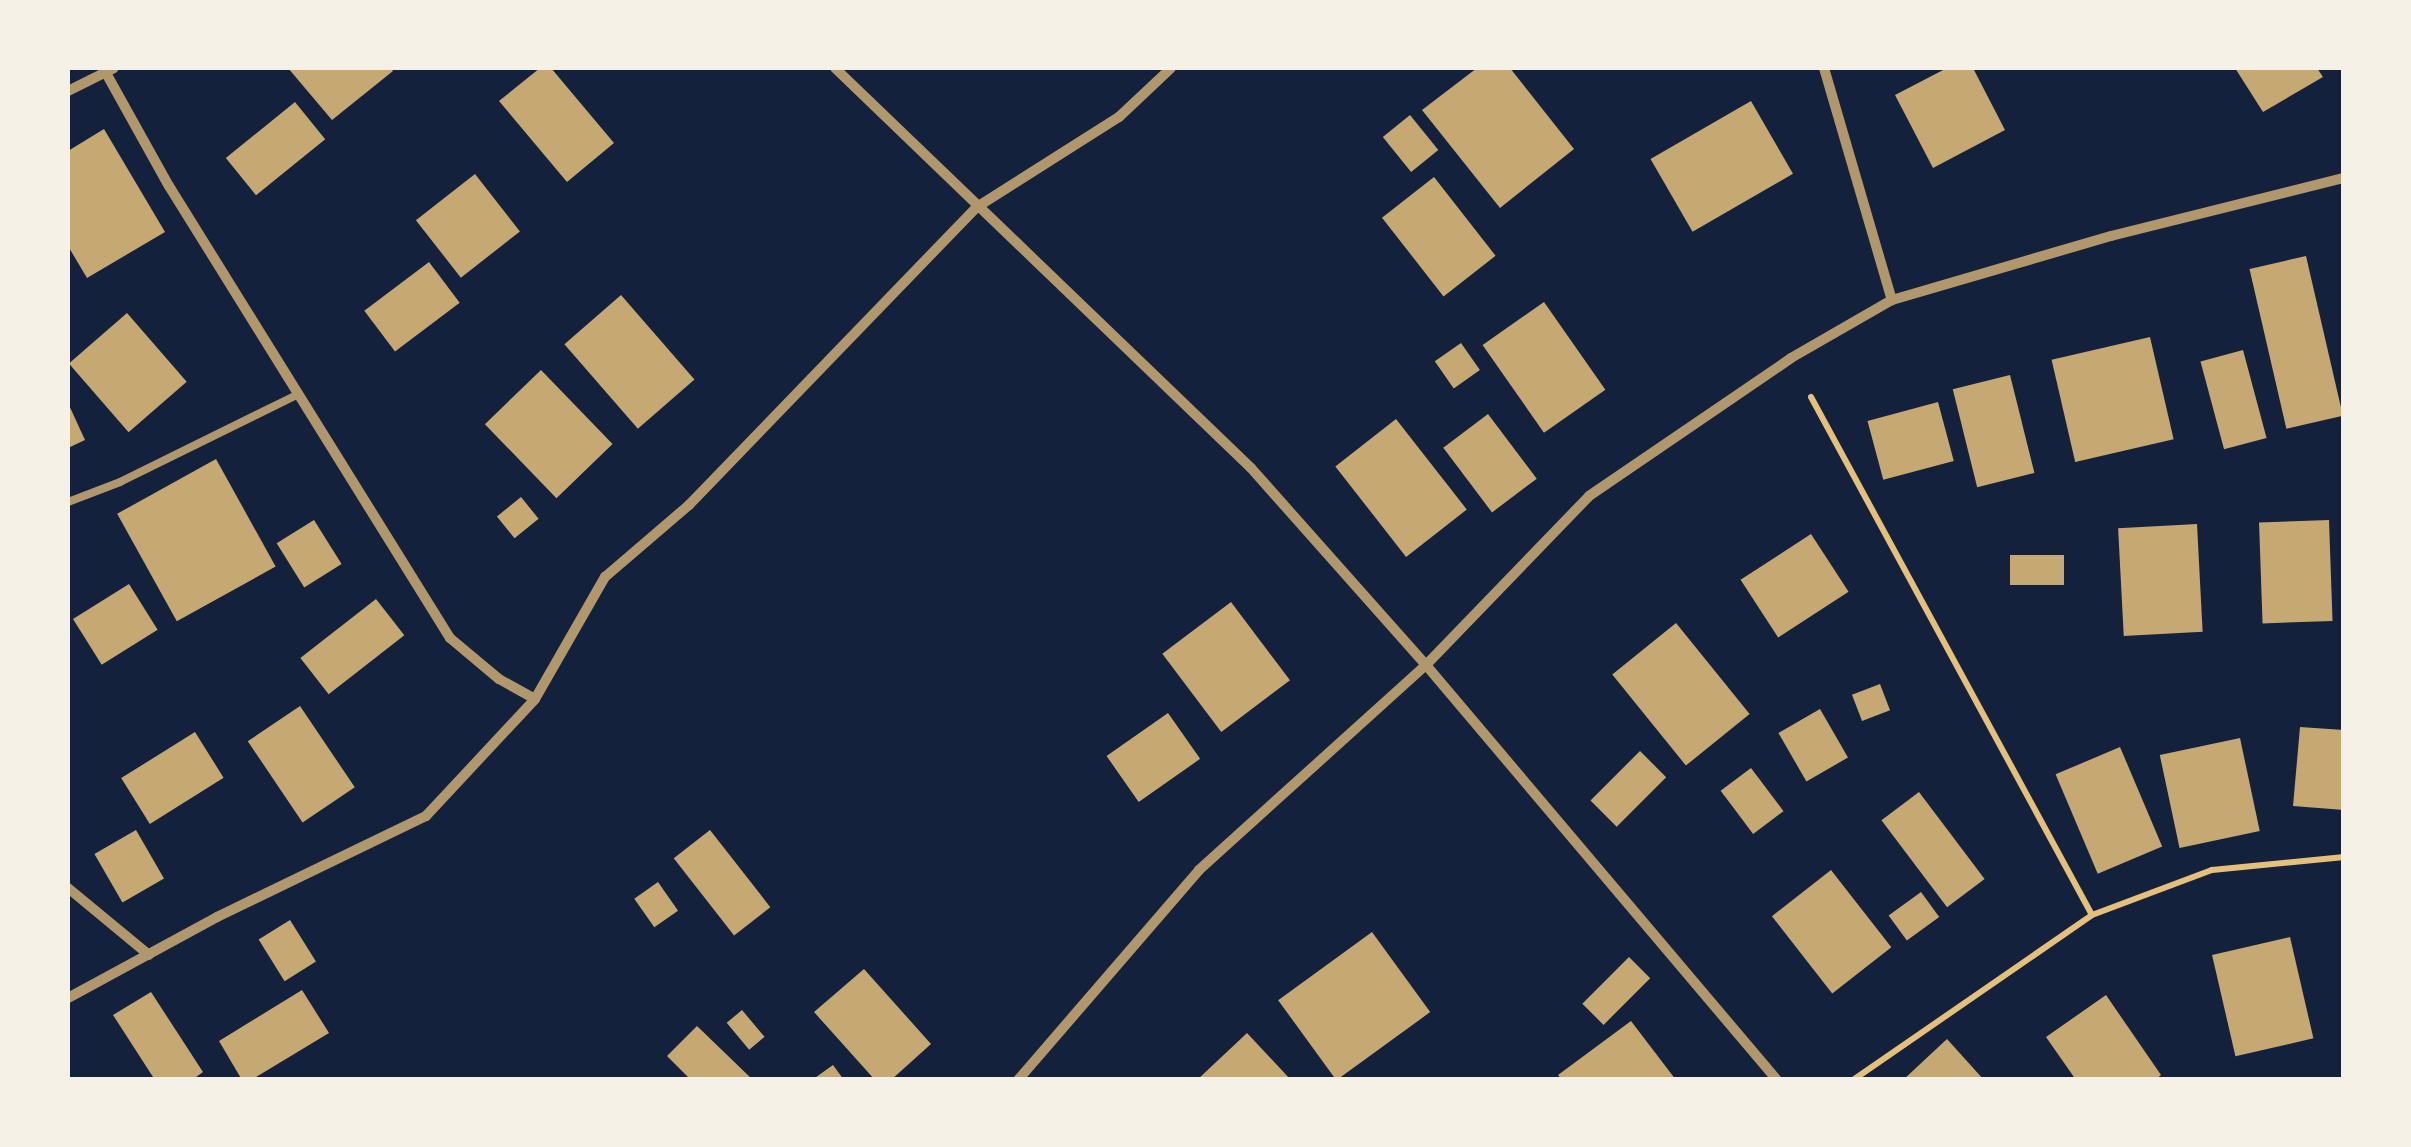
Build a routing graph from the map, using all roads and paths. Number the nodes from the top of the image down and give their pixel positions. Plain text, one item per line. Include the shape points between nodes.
1 (835, 68) edge
2 (1172, 68) edge
3 (1824, 68) edge
4 (110, 70) edge
5 (68, 91) edge
6 (2344, 178) edge
7 (977, 207) junction
8 (1892, 300) junction
9 (1791, 358) junction
10 (298, 395) junction
11 (68, 502) edge
12 (1426, 665) junction
13 (535, 699) junction
14 (2344, 858) edge
15 (68, 888) edge
16 (2092, 914) junction
17 (149, 955) junction
18 (68, 998) edge
19 (1018, 1080) edge
20 (1777, 1080) edge
21 (1852, 1080) edge

1 - 7 street
2 - 7 street via 1119,118
3 - 8 street
4 - 5 street
4 - 10 street
6 - 8 street
7 - 12 street via 1251,468
7 - 13 street via 688,505 605,576
8 - 9 street
9 - 12 street via 1589,496
9 - 16 path
10 - 11 lane
10 - 13 street via 450,638
12 - 19 street via 1199,870
12 - 20 street
13 - 17 street via 426,816
14 - 16 path via 2212,870
15 - 17 street
16 - 21 path
17 - 18 street

